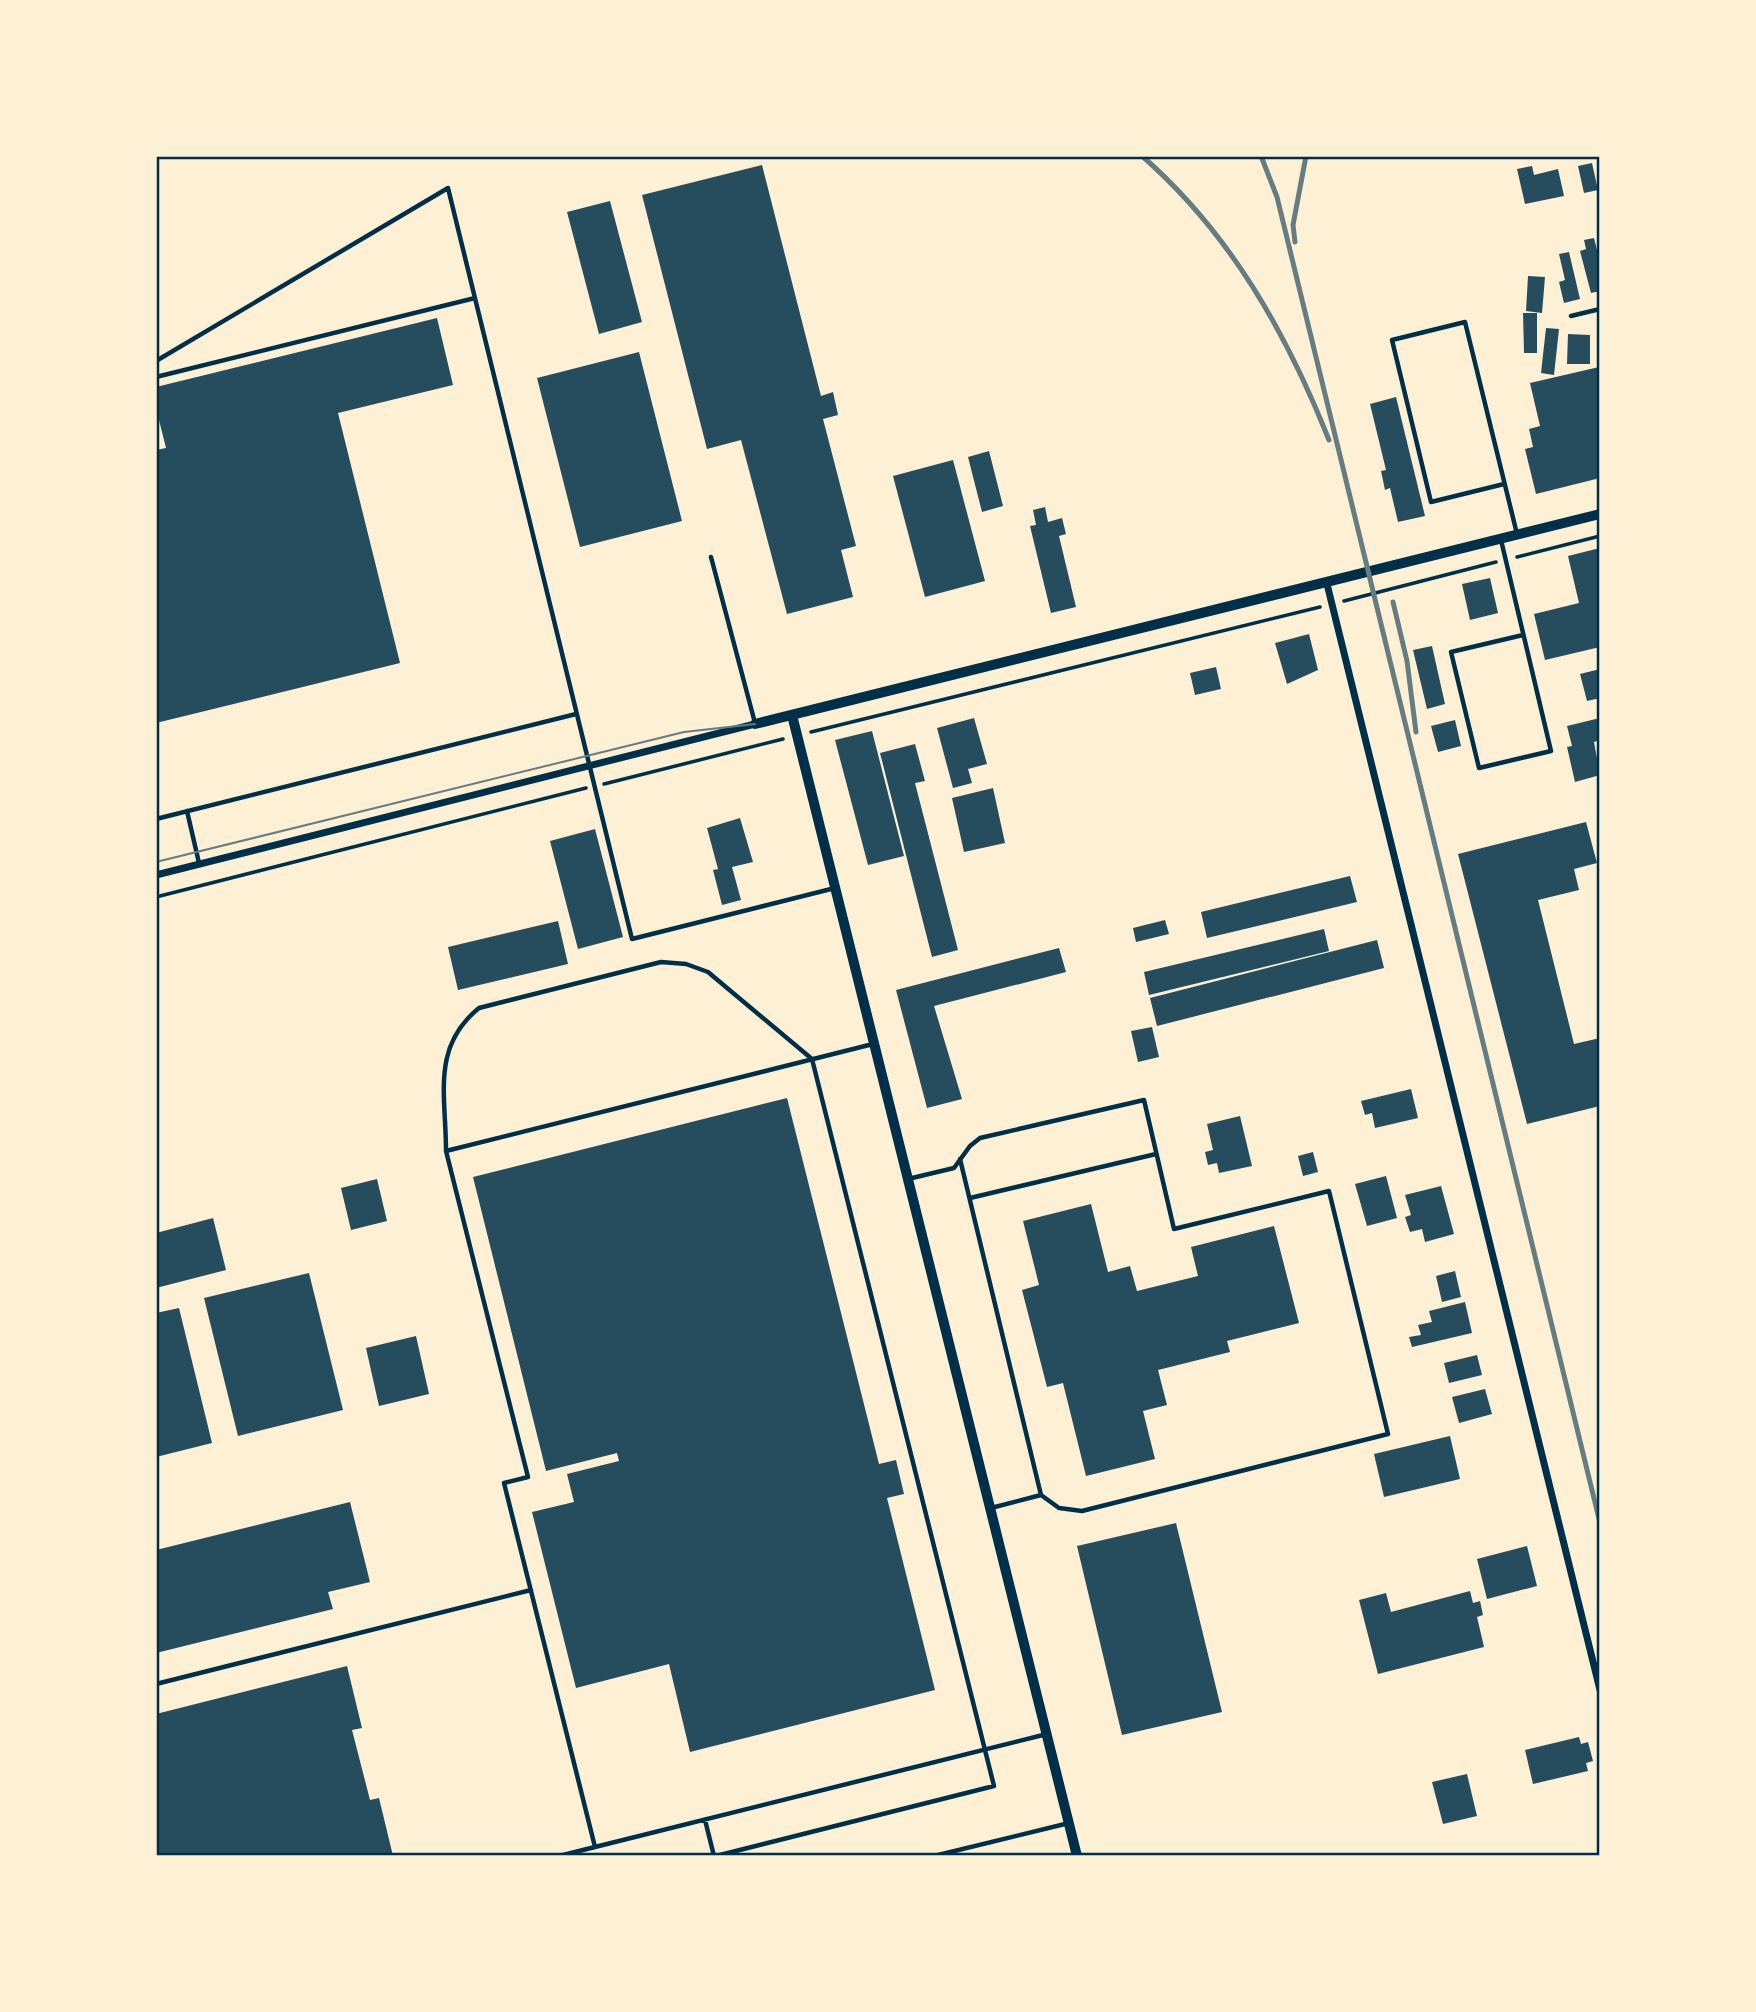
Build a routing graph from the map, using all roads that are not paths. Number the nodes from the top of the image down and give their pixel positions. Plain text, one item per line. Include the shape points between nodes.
1 (475, 298) junction
2 (1600, 309) edge
3 (1572, 316) dead end
4 (156, 361) edge
5 (156, 377) edge
6 (1504, 484) junction
7 (1600, 514) edge
8 (1517, 535) junction
9 (1501, 539) junction
10 (711, 557) dead end
11 (1327, 584) junction
12 (1523, 635) junction
13 (576, 714) junction
14 (792, 715) junction
15 (755, 724) junction
16 (588, 766) junction
17 (187, 811) junction
18 (156, 819) edge
19 (200, 864) junction
20 (156, 875) edge
21 (835, 888) junction
22 (874, 1044) junction
23 (812, 1059) junction
24 (446, 1151) junction
25 (1156, 1154) junction
26 (960, 1159) junction
27 (908, 1179) junction
28 (970, 1199) junction
29 (1041, 1495) junction
30 (990, 1508) junction
31 (531, 1590) junction
32 (156, 1684) edge
33 (1600, 1690) edge
34 (1047, 1734) junction
35 (985, 1750) junction
36 (705, 1820) junction
37 (1069, 1823) junction
38 (595, 1847) junction
39 (559, 1856) edge
40 (715, 1856) edge
41 (934, 1856) edge
42 (1077, 1856) edge

1 - 4 lane via 448,188
1 - 5 lane
1 - 13 lane
2 - 3 lane
6 - 6 lane via 1465,322 1392,340 1431,502
6 - 8 lane
7 - 8 street
8 - 9 street
9 - 11 street
9 - 12 lane
10 - 15 lane
11 - 14 street
11 - 33 street
12 - 12 lane via 1551,751 1479,768 1451,652
13 - 16 lane
13 - 17 lane
14 - 15 street
14 - 21 street
15 - 16 street
16 - 19 street
16 - 21 lane via 632,939
17 - 18 lane
17 - 19 lane
19 - 20 street
21 - 22 street
22 - 23 lane
22 - 27 street
23 - 24 lane
23 - 24 lane via 708,972 661,962 479,1008 462,1022 445,1054
23 - 35 lane
24 - 31 lane via 528,1477 504,1483
25 - 26 lane via 1143,1100 981,1138
25 - 28 lane
25 - 29 lane via 1174,1229 1329,1191 1388,1434 1082,1511 1059,1508
26 - 27 lane via 954,1168
26 - 28 lane
27 - 30 street
28 - 29 lane
29 - 30 lane
30 - 34 street
31 - 32 lane
31 - 38 lane
34 - 35 lane
34 - 37 street
35 - 36 lane
35 - 40 lane via 994,1786
36 - 38 lane
36 - 40 lane
37 - 41 lane
37 - 42 street
38 - 39 lane

